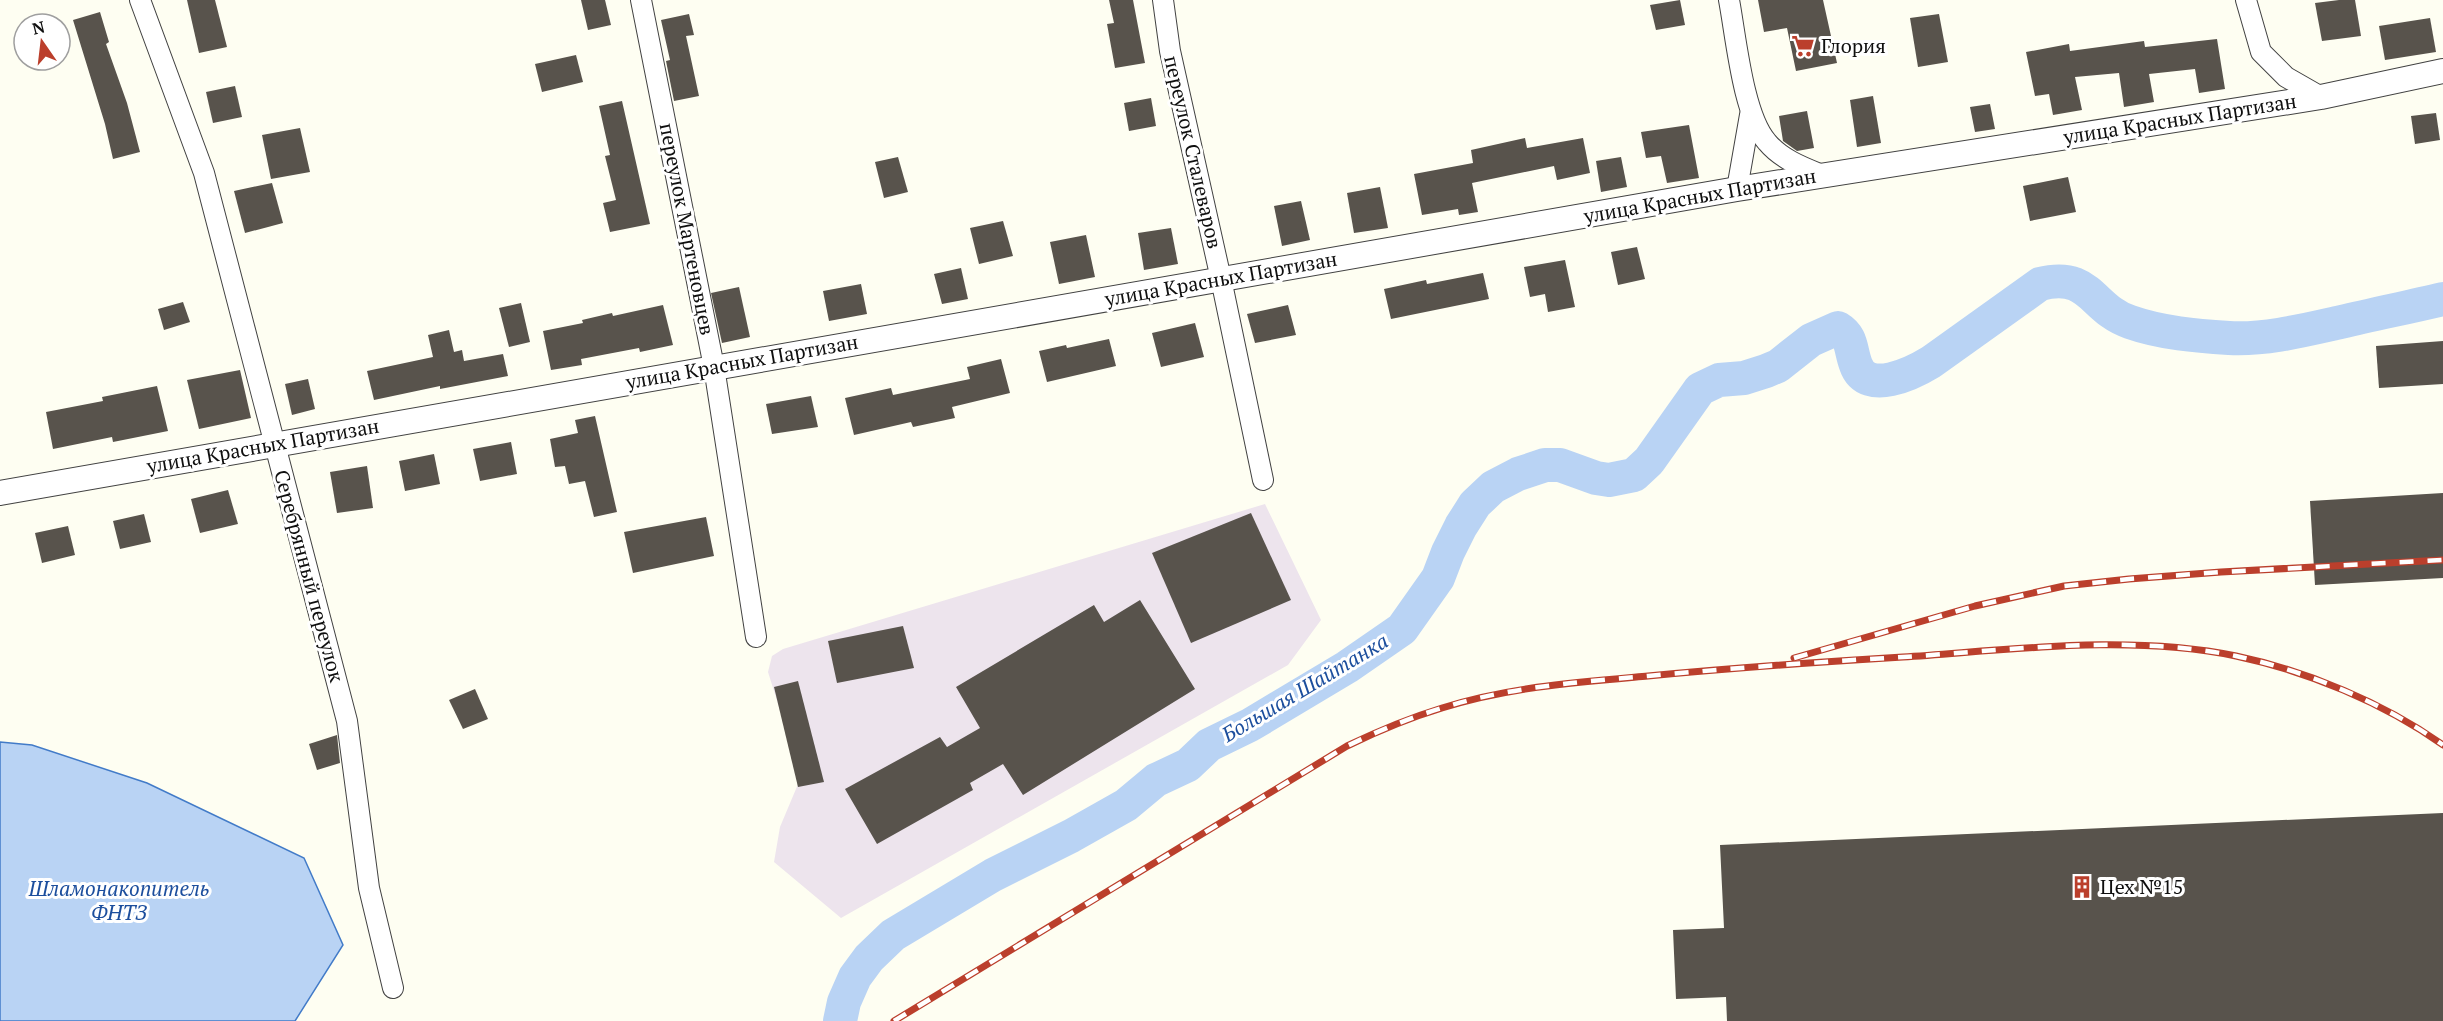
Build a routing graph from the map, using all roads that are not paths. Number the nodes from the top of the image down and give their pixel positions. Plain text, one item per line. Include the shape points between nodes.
1 (140, 0) edge
2 (641, 0) edge
3 (1163, 0) edge
4 (1729, 0) edge
5 (2246, 0) edge
6 (2443, 71) edge
7 (2321, 97) junction
8 (1750, 115) junction
9 (1822, 175) junction
10 (1737, 189) junction
11 (1221, 279) junction
12 (714, 367) junction
13 (274, 443) junction
14 (1263, 480) dead end
15 (0, 493) edge
16 (756, 637) dead end
17 (393, 988) dead end

1 - 13 street, Серебрянный переулок via 204,173
2 - 12 street, переулок Мартеновцев
3 - 11 street, переулок Сталеваров via 1170,51
4 - 8 street
5 - 7 street via 2261,52 2286,77
6 - 7 street, улица Красных Партизан
7 - 9 street, улица Красных Партизан
8 - 9 street via 1767,142 1791,162
8 - 10 street
9 - 10 street, улица Красных Партизан
10 - 11 street, улица Красных Партизан
11 - 12 street, улица Красных Партизан
11 - 14 street, переулок Сталеваров
12 - 13 street, улица Красных Партизан
12 - 16 street, переулок Мартеновцев
13 - 15 street, улица Красных Партизан
13 - 17 street, Серебрянный переулок via 347,721 369,888

